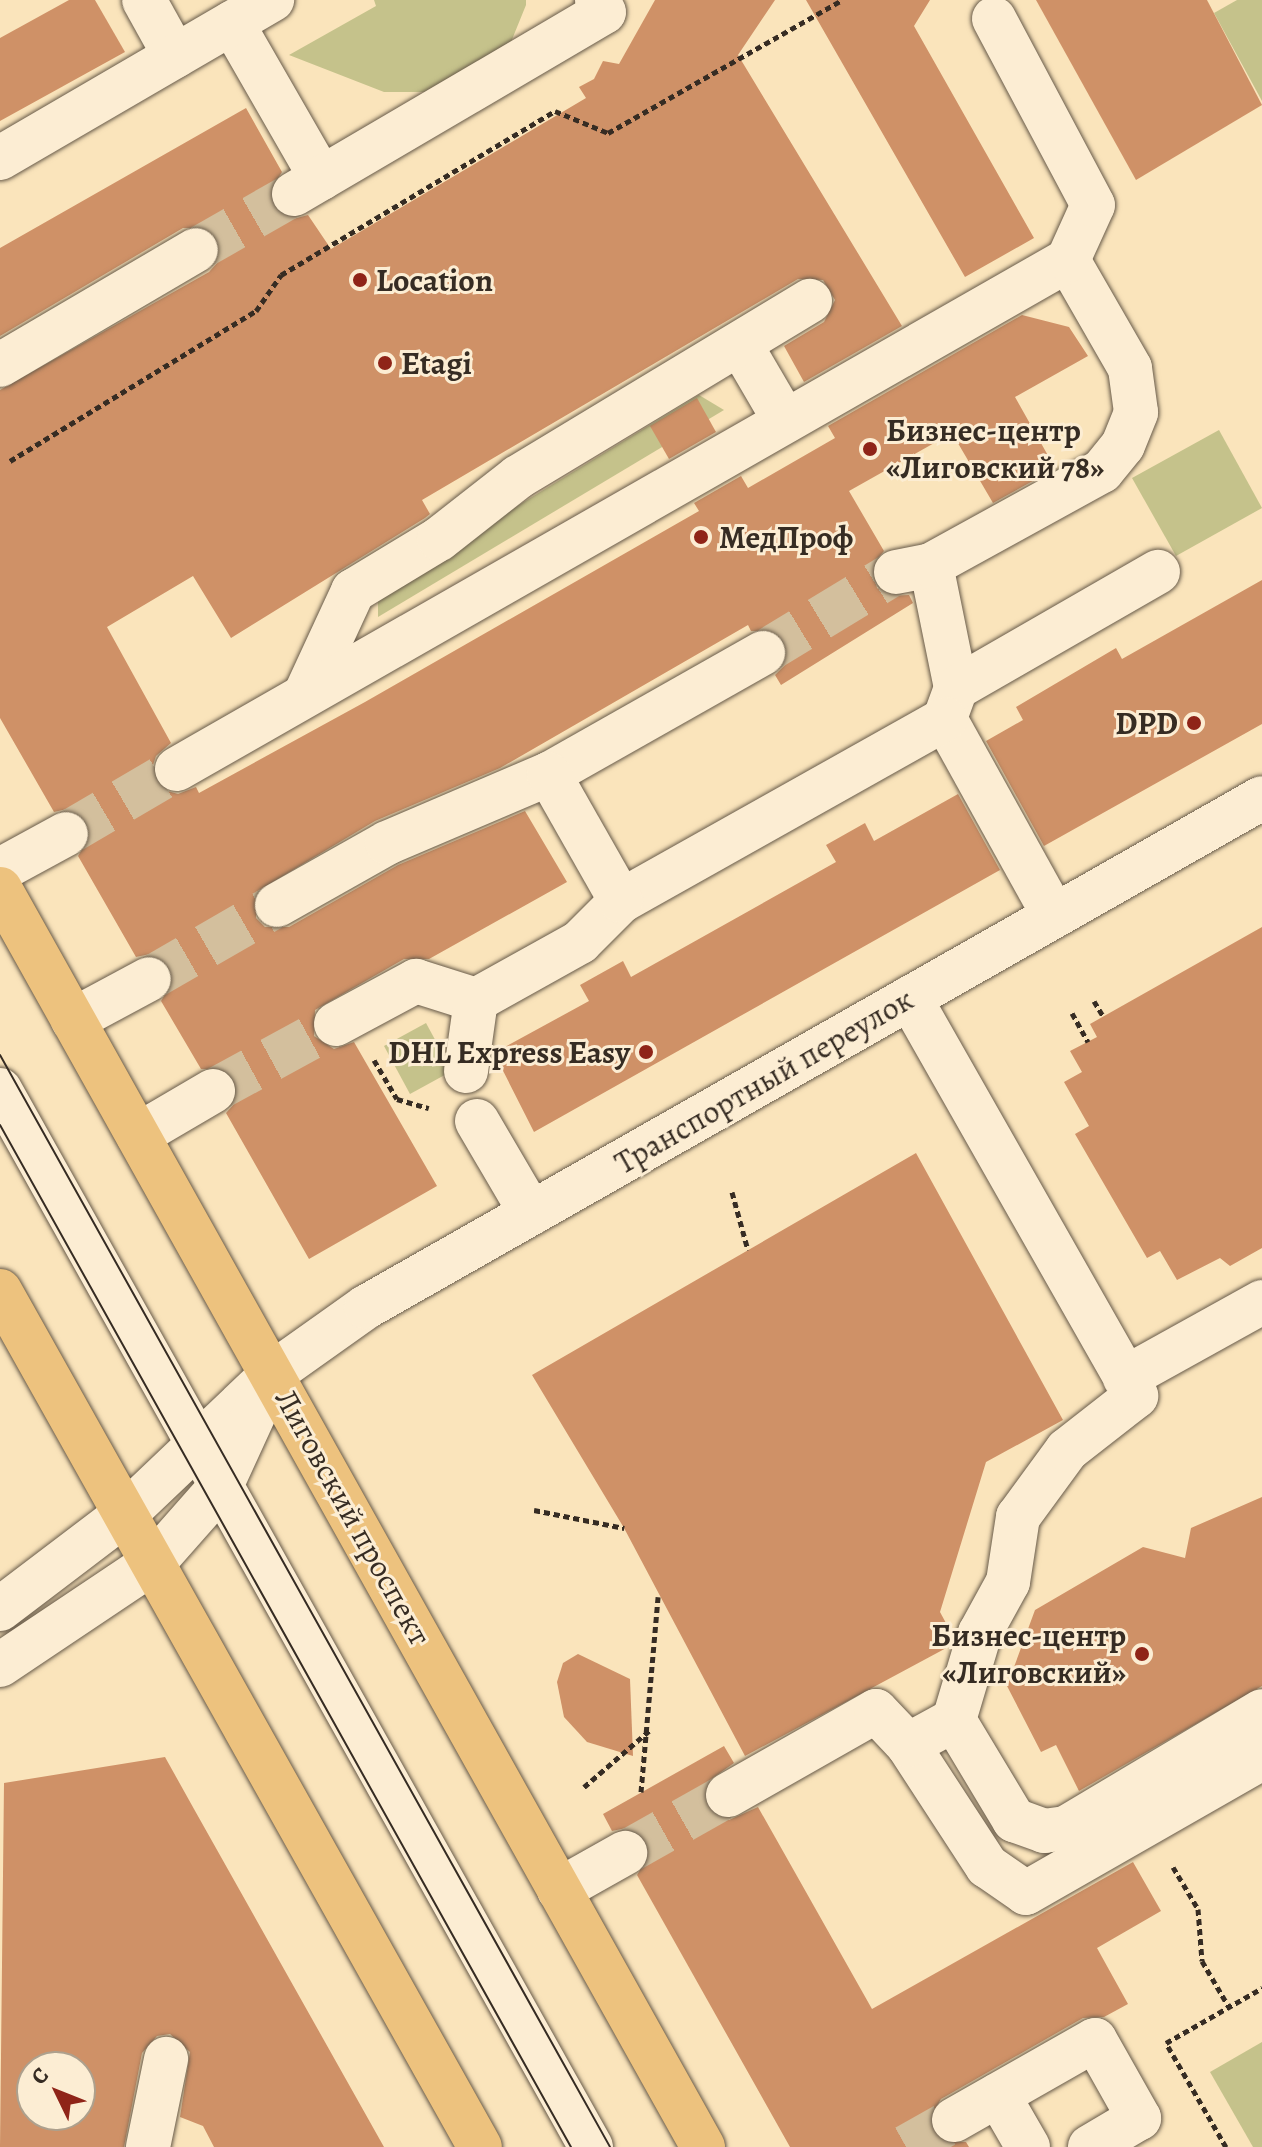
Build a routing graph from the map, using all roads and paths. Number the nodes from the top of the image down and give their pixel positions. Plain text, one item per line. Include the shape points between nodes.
1 (144, 0) edge
2 (272, 0) edge
3 (597, 0) edge
4 (842, 0) edge
5 (994, 19) dead end
6 (232, 23) junction
7 (175, 56) junction
8 (0, 158) edge
9 (196, 250) tunnel mouth
10 (1068, 260) junction
11 (810, 301) dead end
12 (740, 344) junction
13 (0, 365) edge
14 (785, 421) junction
15 (10, 461) dead end
16 (1158, 572) dead end
17 (763, 653) tunnel mouth
18 (305, 695) junction
19 (950, 704) junction
20 (177, 769) tunnel mouth
21 (549, 774) junction
22 (1262, 798) edge
23 (66, 834) tunnel mouth
24 (0, 870) edge
25 (0, 889) edge
26 (621, 901) junction
27 (277, 905) tunnel mouth
28 (1054, 916) junction
29 (149, 979) tunnel mouth
30 (910, 998) junction
31 (476, 1000) junction
32 (1094, 1001) dead end
33 (1072, 1013) dead end
34 (1103, 1016) dead end
35 (73, 1020) junction
36 (343, 1021) joint
37 (1088, 1042) dead end
38 (466, 1071) dead end
39 (0, 1090) edge
40 (213, 1091) tunnel mouth
41 (477, 1121) joint
42 (138, 1135) junction
43 (732, 1192) dead end
44 (531, 1213) junction
45 (748, 1250) dead end
46 (0, 1291) edge
47 (1262, 1302) edge
48 (273, 1373) junction
49 (1125, 1378) junction
50 (198, 1443) junction
51 (221, 1486) junction
52 (534, 1510) dead end
53 (125, 1514) junction
54 (624, 1528) dead end
55 (154, 1562) junction
56 (658, 1597) dead end
57 (0, 1609) edge
58 (0, 1665) edge
59 (1262, 1711) edge
60 (954, 1720) junction
61 (650, 1730) junction
62 (908, 1745) junction
63 (1262, 1758) edge
64 (584, 1787) dead end
65 (641, 1792) dead end
66 (728, 1795) tunnel mouth
67 (1147, 1823) junction
68 (625, 1853) tunnel mouth
69 (559, 1890) junction
70 (1262, 1988) edge
71 (1229, 2007) junction
72 (166, 2059) dead end
73 (998, 2095) junction
74 (954, 2120) tunnel mouth
75 (148, 2147) edge
76 (480, 2147) edge
77 (591, 2147) edge
78 (703, 2147) edge
79 (1028, 2147) edge
80 (1090, 2147) edge
81 (1226, 2147) edge

1 - 7 street
2 - 6 street
3 - 6 street via 604,12 308,186
4 - 15 path via 608,133 555,111 281,275 256,311
5 - 10 street via 1093,205
6 - 7 street
7 - 8 street
9 - 13 street
10 - 14 street
10 - 19 street via 1130,368 1136,412 1123,445 1102,471 914,568
11 - 12 street
12 - 14 street
12 - 18 street via 518,477 439,539 353,591
14 - 18 street
16 - 19 street
17 - 21 street
18 - 20 street
19 - 26 street
19 - 28 street
21 - 26 street
21 - 27 street via 387,843
22 - 28 street, Транспортный переулок
23 - 24 street
25 - 35 main road, Лиговский проспект
26 - 31 street via 580,942
28 - 30 street, Транспортный переулок
29 - 35 street
30 - 44 street, Транспортный переулок
30 - 49 street
31 - 36 street via 416,981
31 - 38 street
32 - 34 path
33 - 37 path
35 - 42 main road, Лиговский проспект
36 - 41 path via 397,1099
39 - 50 street
40 - 42 street
41 - 44 street
42 - 48 main road, Лиговский проспект
43 - 45 path
44 - 48 street, Транспортный переулок via 366,1307
46 - 53 main road
47 - 49 street
48 - 50 street, Транспортный переулок
48 - 51 street, Транспортный переулок
48 - 69 main road, Лиговский проспект
49 - 60 street via 1136,1396 1067,1450 1018,1517 1008,1582 980,1633
50 - 51 street
50 - 53 street, Транспортный переулок
51 - 55 street, Транспортный переулок
51 - 77 street
52 - 54 path
53 - 55 main road
53 - 57 street, Транспортный переулок
55 - 58 street, Транспортный переулок
55 - 76 main road
56 - 61 path
59 - 60 street via 1066,1828 1044,1831 1014,1820
60 - 62 street
61 - 64 path
61 - 65 path
62 - 66 street via 876,1711
62 - 67 street via 987,1866 1026,1893
63 - 67 street
67 - 71 path via 1198,1909 1202,1961
68 - 69 street
69 - 78 main road, Лиговский проспект
70 - 71 path
71 - 81 path via 1166,2043
72 - 75 street
73 - 74 street
73 - 79 street
73 - 80 street via 1095,2040 1139,2118

